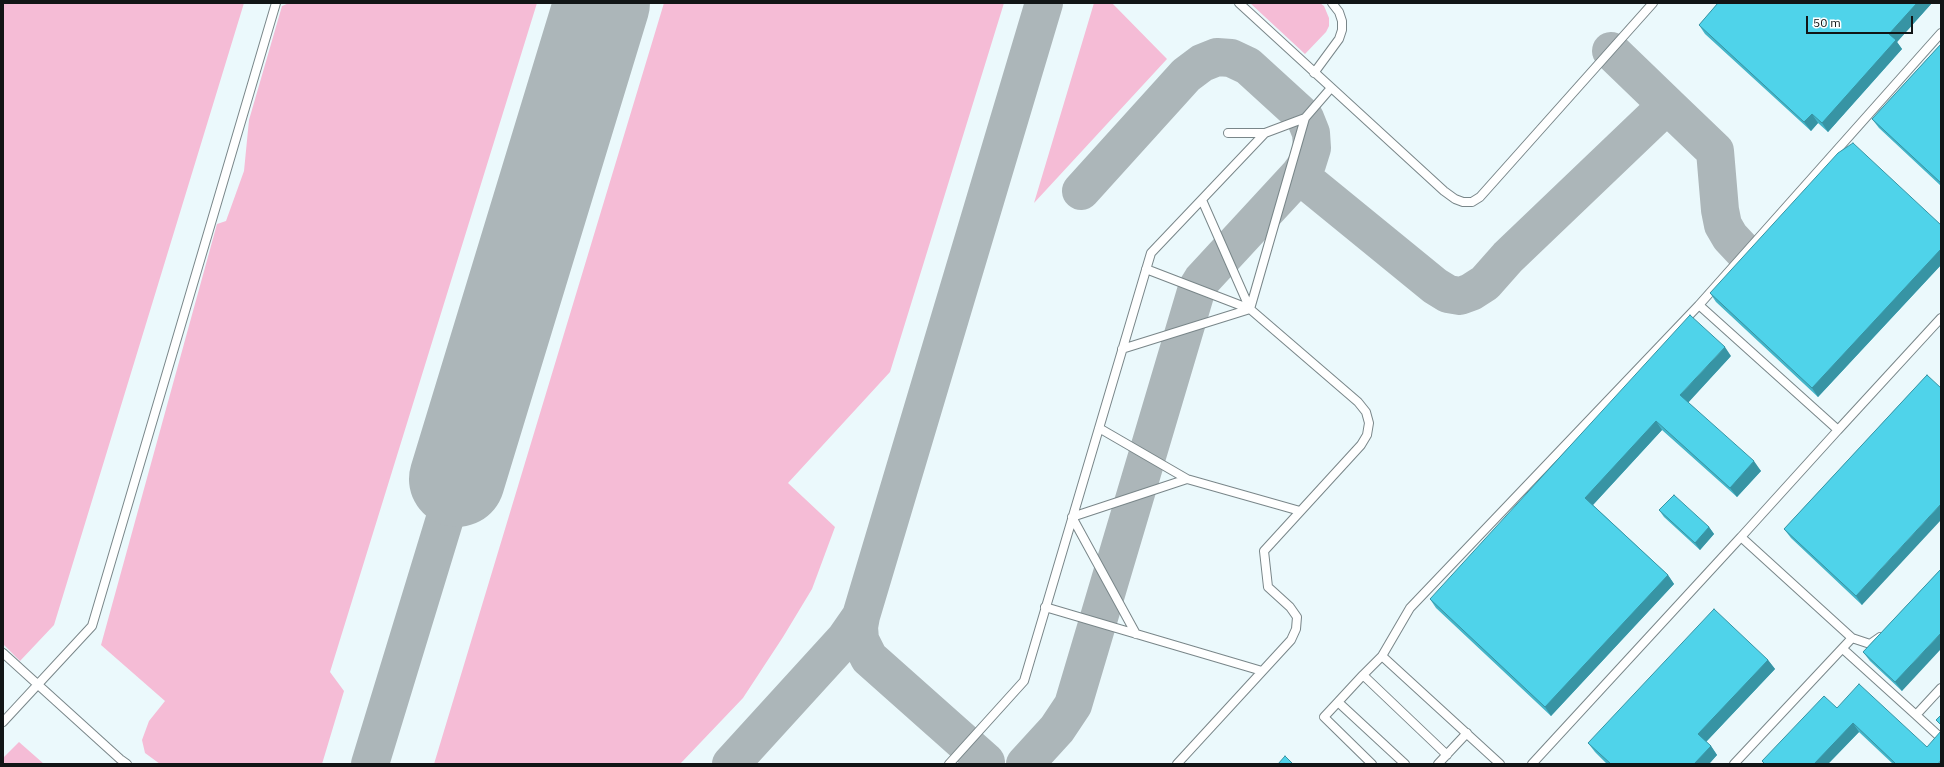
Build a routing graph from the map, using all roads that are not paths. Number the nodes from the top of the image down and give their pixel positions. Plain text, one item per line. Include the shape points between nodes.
1 (276, 3) edge
2 (1239, 3) edge
3 (1332, 3) edge
4 (1653, 3) edge
5 (1941, 33) edge
6 (1314, 73) junction
7 (1331, 88) junction
8 (1305, 118) junction
9 (1228, 133) dead end
10 (1265, 133) junction
11 (1202, 200) junction
12 (1146, 269) junction
13 (1699, 305) junction
14 (1250, 309) junction
15 (1941, 318) edge
16 (1122, 349) junction
17 (1099, 428) junction
18 (1838, 430) junction
19 (1187, 480) junction
20 (1300, 511) junction
21 (1072, 517) junction
22 (1741, 537) junction
23 (1045, 607) junction
24 (1887, 632) edge
25 (1136, 634) junction
26 (1852, 638) junction
27 (1843, 649) junction
28 (3, 653) edge
29 (1382, 656) junction
30 (1262, 671) junction
31 (1363, 675) junction
32 (37, 685) junction
33 (1941, 688) edge
34 (1338, 702) junction
35 (1916, 715) junction
36 (3, 722) edge
37 (1467, 734) junction
38 (1941, 738) edge
39 (1447, 754) junction
40 (128, 764) edge
41 (949, 764) edge
42 (1177, 764) edge
43 (1372, 764) edge
44 (1405, 764) edge
45 (1438, 764) edge
46 (1500, 764) edge
47 (1532, 764) edge
48 (1734, 764) edge

1 - 32 lane via 92,626
2 - 6 lane
3 - 6 lane via 1339,12 1342,30 1339,39
4 - 7 lane via 1480,197 1472,202 1455,200
5 - 13 lane
6 - 7 lane
7 - 8 lane
8 - 10 lane
8 - 14 lane
9 - 10 lane
10 - 11 lane
11 - 12 lane via 1151,253
11 - 14 lane
12 - 14 lane
12 - 16 lane
13 - 18 lane
13 - 29 lane via 1410,608
14 - 16 lane
14 - 20 lane via 1358,402 1366,412 1369,423 1367,435 1361,445
15 - 18 lane
16 - 17 lane
17 - 19 lane
17 - 21 lane
18 - 22 lane
19 - 20 lane
19 - 21 lane
20 - 30 lane via 1264,550 1268,587 1297,617 1296,629 1291,640
21 - 23 lane
21 - 25 lane
22 - 26 lane
22 - 47 lane
23 - 25 lane
23 - 41 lane via 1024,681
24 - 26 lane via 1870,644
25 - 30 lane
26 - 27 lane
27 - 35 lane
27 - 48 lane
28 - 32 lane
29 - 31 lane
29 - 37 lane
30 - 42 lane
31 - 34 lane
31 - 39 lane
32 - 36 lane
32 - 40 lane
33 - 35 lane
34 - 43 lane via 1324,718
34 - 44 lane
35 - 38 lane
37 - 39 lane
37 - 46 lane
39 - 45 lane

